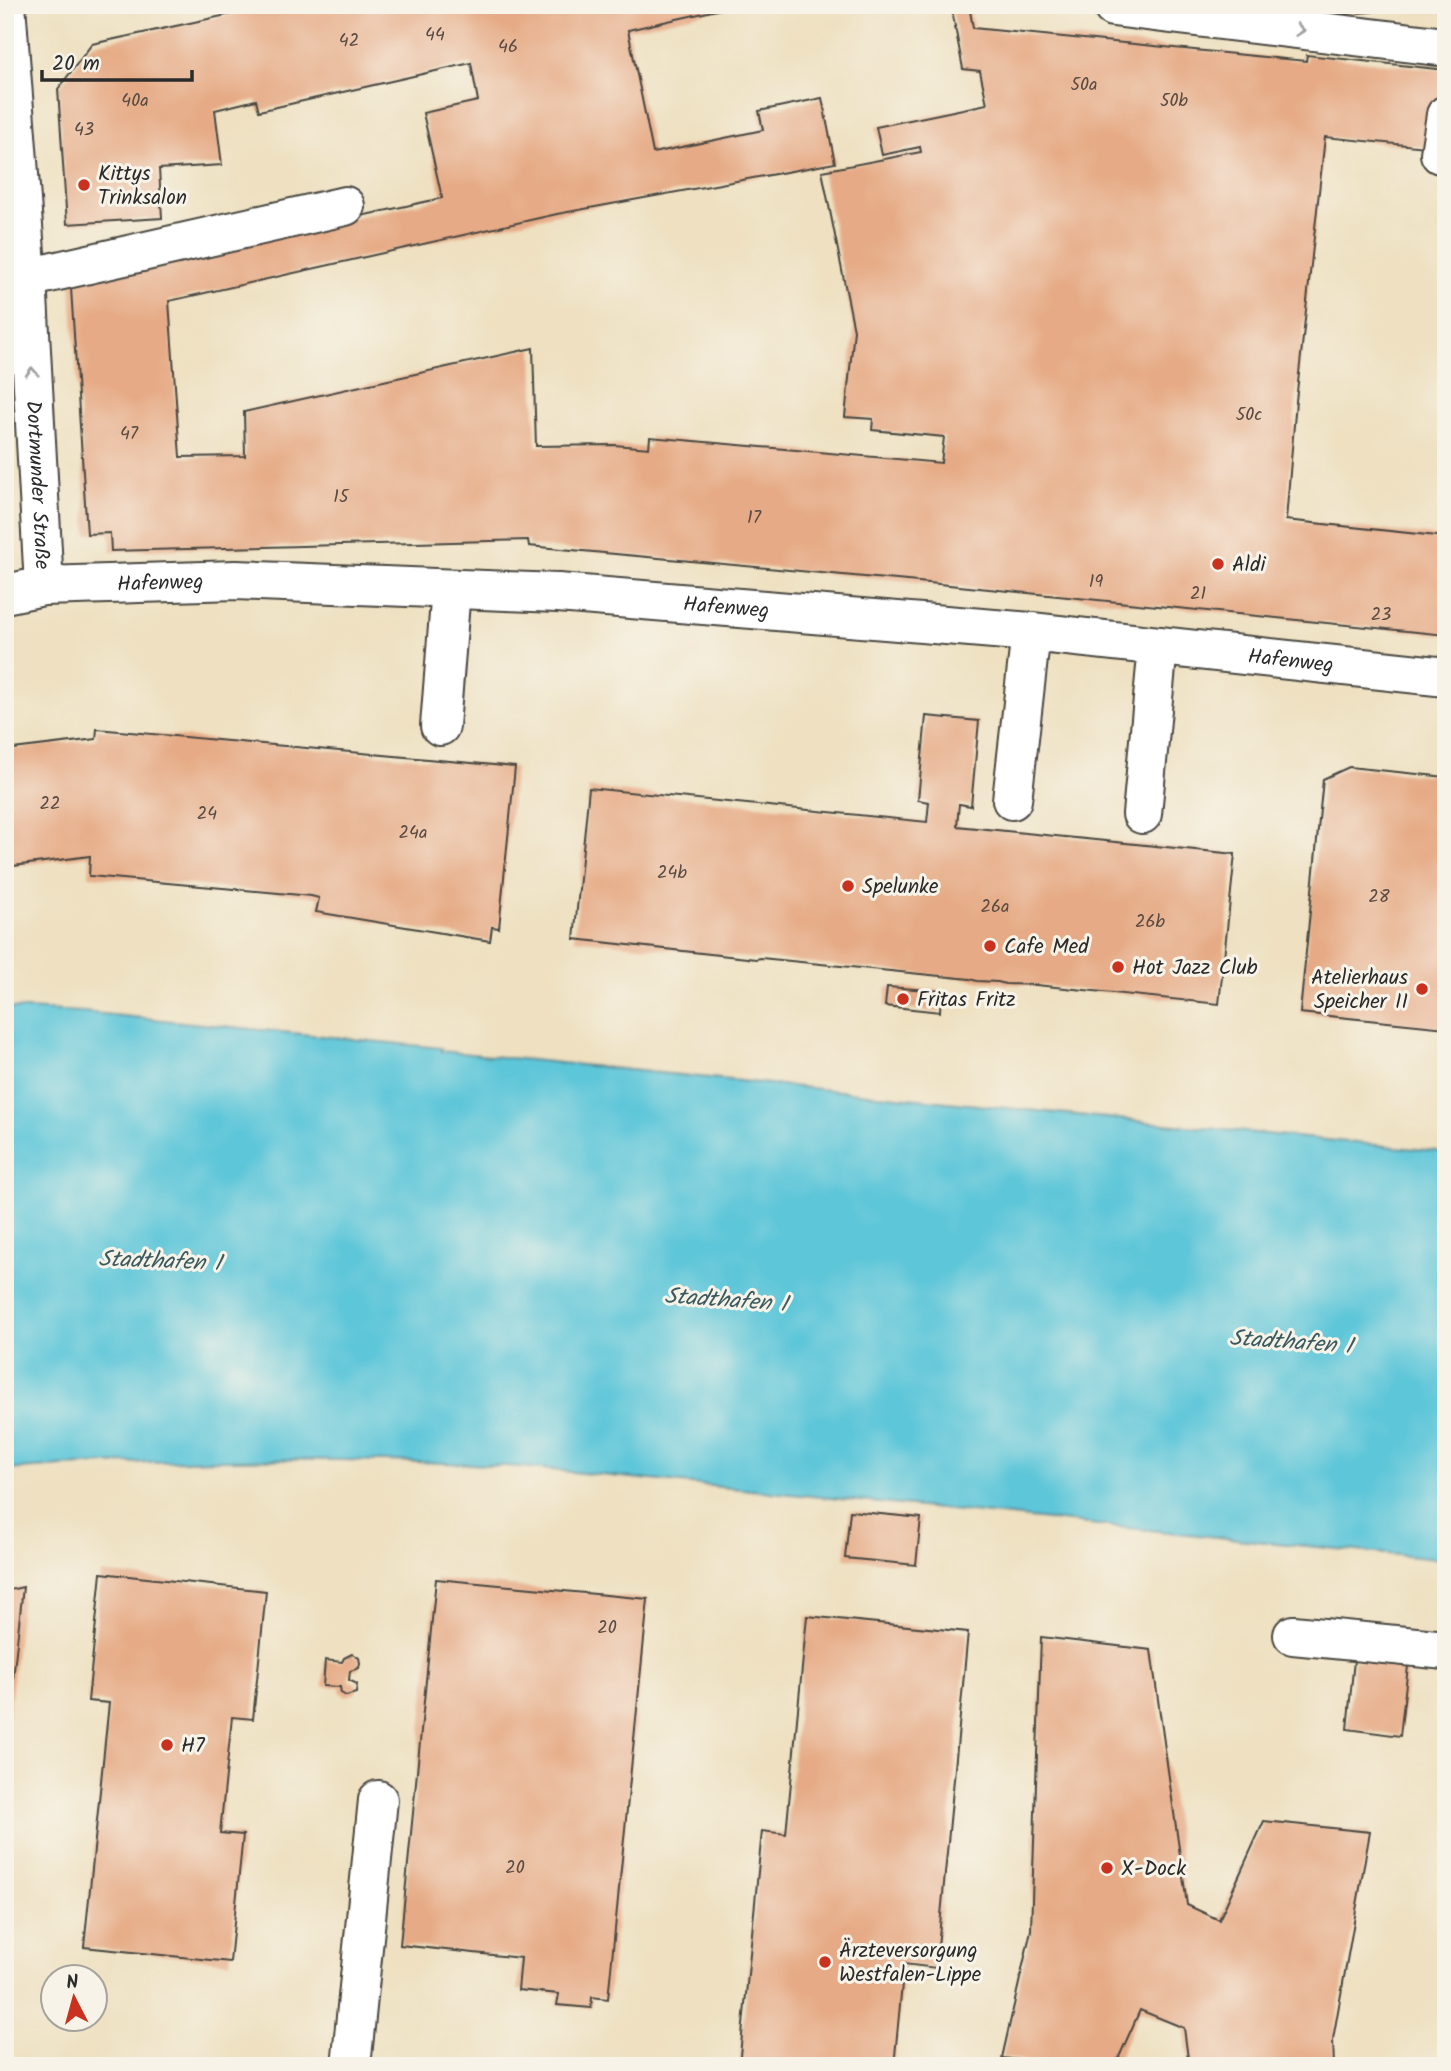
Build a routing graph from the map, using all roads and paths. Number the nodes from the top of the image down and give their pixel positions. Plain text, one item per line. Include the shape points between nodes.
1 (6, 5) edge
2 (1112, 5) edge
3 (1446, 47) edge
4 (1446, 115) edge
5 (1440, 154) dead end
6 (345, 206) dead end
7 (27, 278) junction
8 (44, 586) junction
9 (451, 589) junction
10 (5, 594) edge
11 (1031, 632) junction
12 (1158, 646) junction
13 (1446, 677) edge
14 (440, 726) dead end
15 (1012, 800) dead end
16 (1142, 814) dead end
17 (1293, 1636) dead end
18 (1446, 1650) edge
19 (378, 1800) dead end
20 (351, 2066) edge

1 - 7 street, Dortmunder Straße
2 -> 3 street
4 - 5 street
6 - 7 street
8 -> 7 street, Dortmunder Straße
8 - 9 street, Hafenweg via 236,580
8 - 10 street, Hafenweg
9 - 11 street, Hafenweg via 558,593
9 - 14 street
11 - 12 street, Hafenweg
11 - 15 street
12 - 13 street, Hafenweg
12 - 16 street
17 - 18 street
19 - 20 street

